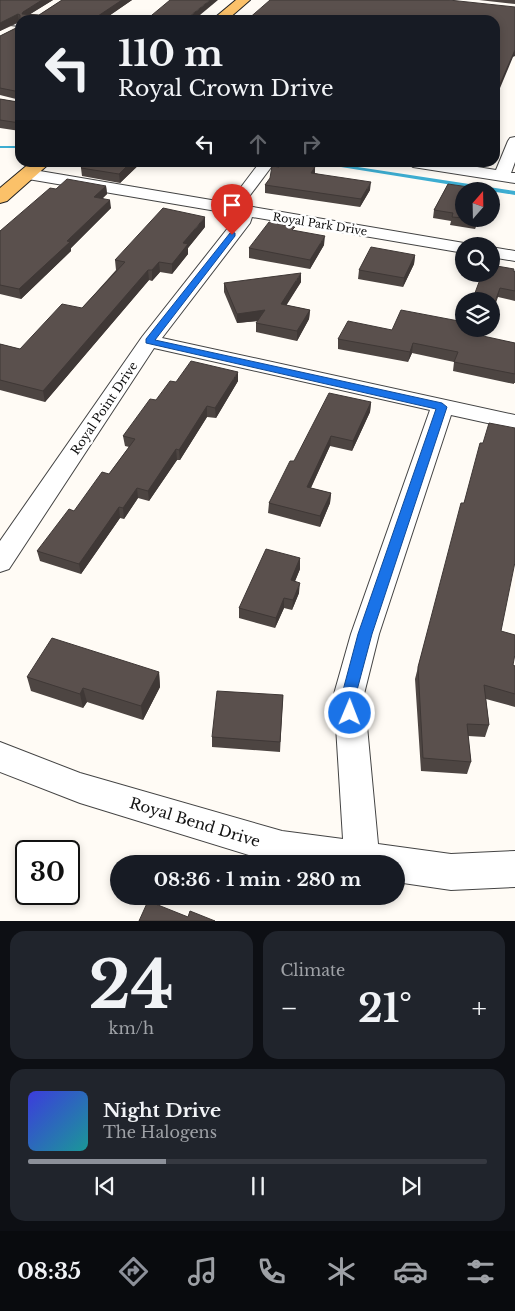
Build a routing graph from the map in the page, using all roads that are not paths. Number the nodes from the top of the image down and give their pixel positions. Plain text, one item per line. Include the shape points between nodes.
1 (244, 0) edge
2 (225, 15) edge
3 (0, 21) edge
4 (15, 24) edge
5 (15, 28) edge
6 (7, 34) edge
7 (515, 141) edge
8 (264, 167) edge
9 (445, 167) edge
10 (35, 168) edge
11 (509, 177) edge
12 (0, 196) edge
13 (242, 210) junction
14 (455, 246) edge
15 (500, 254) edge
16 (515, 256) edge
17 (149, 341) junction
18 (442, 407) junction
19 (515, 422) edge
20 (0, 562) edge
21 (0, 757) edge
22 (338, 855) edge
23 (362, 855) edge
24 (405, 865) edge
25 (515, 870) edge

1 - 2 main road
3 - 4 street
5 - 6 street
7 - 11 street
8 - 13 street, Royal Point Drive via 237,202
9 - 11 street
10 - 12 main road
10 - 13 street, Royal Park Drive
13 - 14 street, Royal Park Drive
13 - 17 street, Royal Point Drive via 244,219
15 - 16 street
17 - 18 street
17 - 20 street, Royal Point Drive
18 - 19 street
18 - 23 street via 365,634 349,694
21 - 22 street, Royal Bend Drive via 80,788 282,848
24 - 25 street, Royal Bend Drive via 450,872

